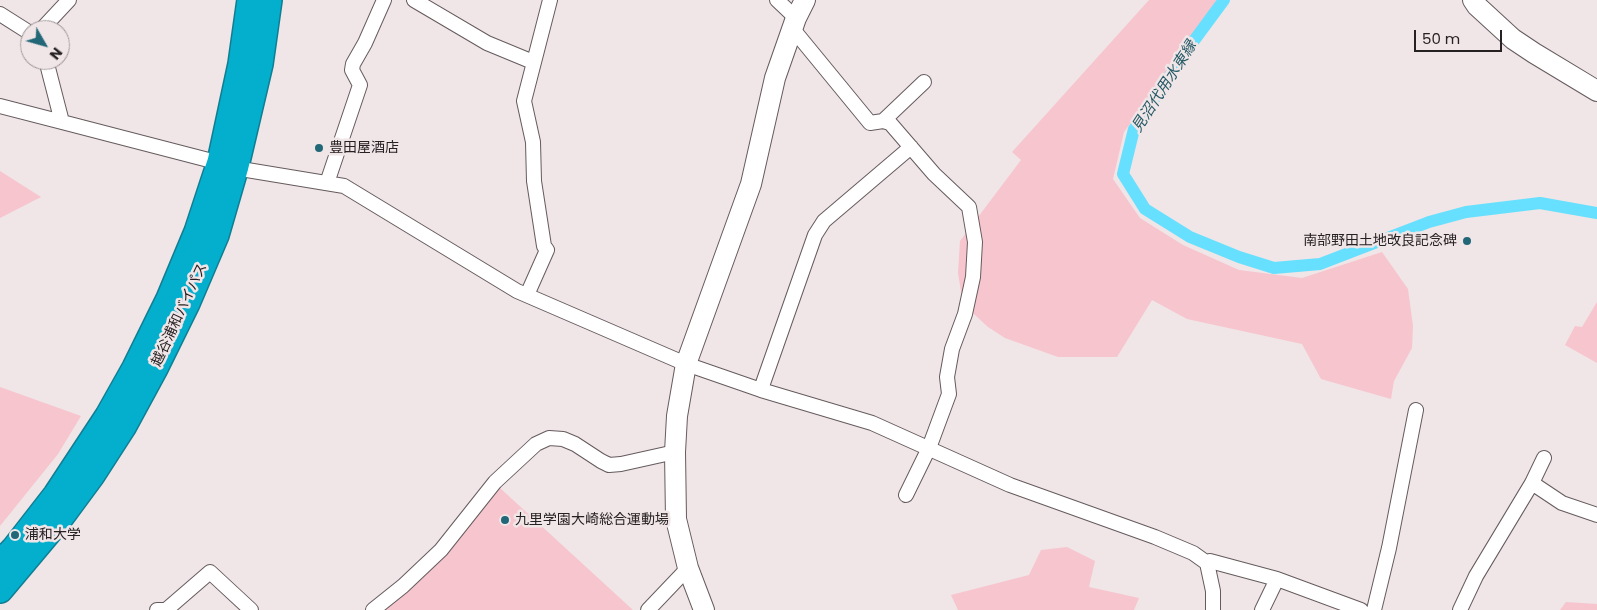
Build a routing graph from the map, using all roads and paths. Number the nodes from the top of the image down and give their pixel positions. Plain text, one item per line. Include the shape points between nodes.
1 (69, 0) edge
2 (250, 0) edge
3 (268, 0) edge
4 (384, 0) edge
5 (414, 0) edge
6 (550, 0) edge
7 (777, 0) edge
8 (805, 0) edge
9 (1473, 0) edge
10 (0, 14) edge
11 (50, 20) edge
12 (794, 23) junction
13 (20, 27) edge
14 (533, 62) junction
15 (49, 70) edge
16 (924, 82) dead end
17 (1597, 91) edge
18 (0, 106) edge
19 (883, 121) junction
20 (62, 122) junction
21 (911, 147) junction
22 (228, 164) junction
23 (327, 183) junction
24 (527, 295) junction
25 (686, 364) junction
26 (761, 390) junction
27 (1416, 410) dead end
28 (929, 448) junction
29 (675, 452) junction
30 (1544, 458) dead end
31 (1532, 483) junction
32 (906, 495) dead end
33 (1597, 516) edge
34 (0, 563) edge
35 (1207, 564) junction
36 (688, 568) junction
37 (1277, 580) junction
38 (0, 590) edge
39 (157, 610) edge
40 (251, 610) edge
41 (373, 610) edge
42 (648, 610) edge
43 (704, 610) edge
44 (1213, 610) edge
45 (1262, 610) edge
46 (1361, 610) edge
47 (1374, 610) edge
48 (1460, 610) edge

1 - 11 street
2 - 22 highway, 越谷浦和バイパス
3 - 22 highway, 越谷浦和バイパス via 260,64
4 - 23 street via 353,64 352,70 360,85
5 - 14 street via 488,43
6 - 14 street
7 - 12 street
8 - 12 street
9 - 17 street via 1513,38
10 - 13 street
12 - 19 street via 870,123
12 - 25 street via 775,78 751,184
14 - 24 street via 524,101 533,142 534,181 547,250
15 - 20 street
16 - 19 street
18 - 20 street
19 - 21 street via 890,122
20 - 22 street
21 - 26 street via 824,220 815,235
21 - 28 street via 968,207 975,242 973,277 947,378 949,394
22 - 23 street
22 - 34 highway, 越谷浦和バイパス via 169,299 108,416 56,495
22 - 38 highway, 越谷浦和バイパス via 216,235 146,385 92,475
23 - 24 street via 344,186
24 - 25 street
25 - 26 street
25 - 29 street
26 - 28 street via 872,423
27 - 47 street
28 - 32 street
28 - 35 street via 1010,485 1155,537 1193,553
29 - 36 street via 676,519
29 - 41 street via 609,465 563,439 549,438 536,444 495,482 441,550
30 - 31 street
31 - 33 street via 1562,502
31 - 48 street via 1476,576
35 - 37 street via 1210,561
35 - 44 street
36 - 42 street
36 - 43 street
37 - 45 street
37 - 46 street
39 - 40 street via 166,610 210,572

